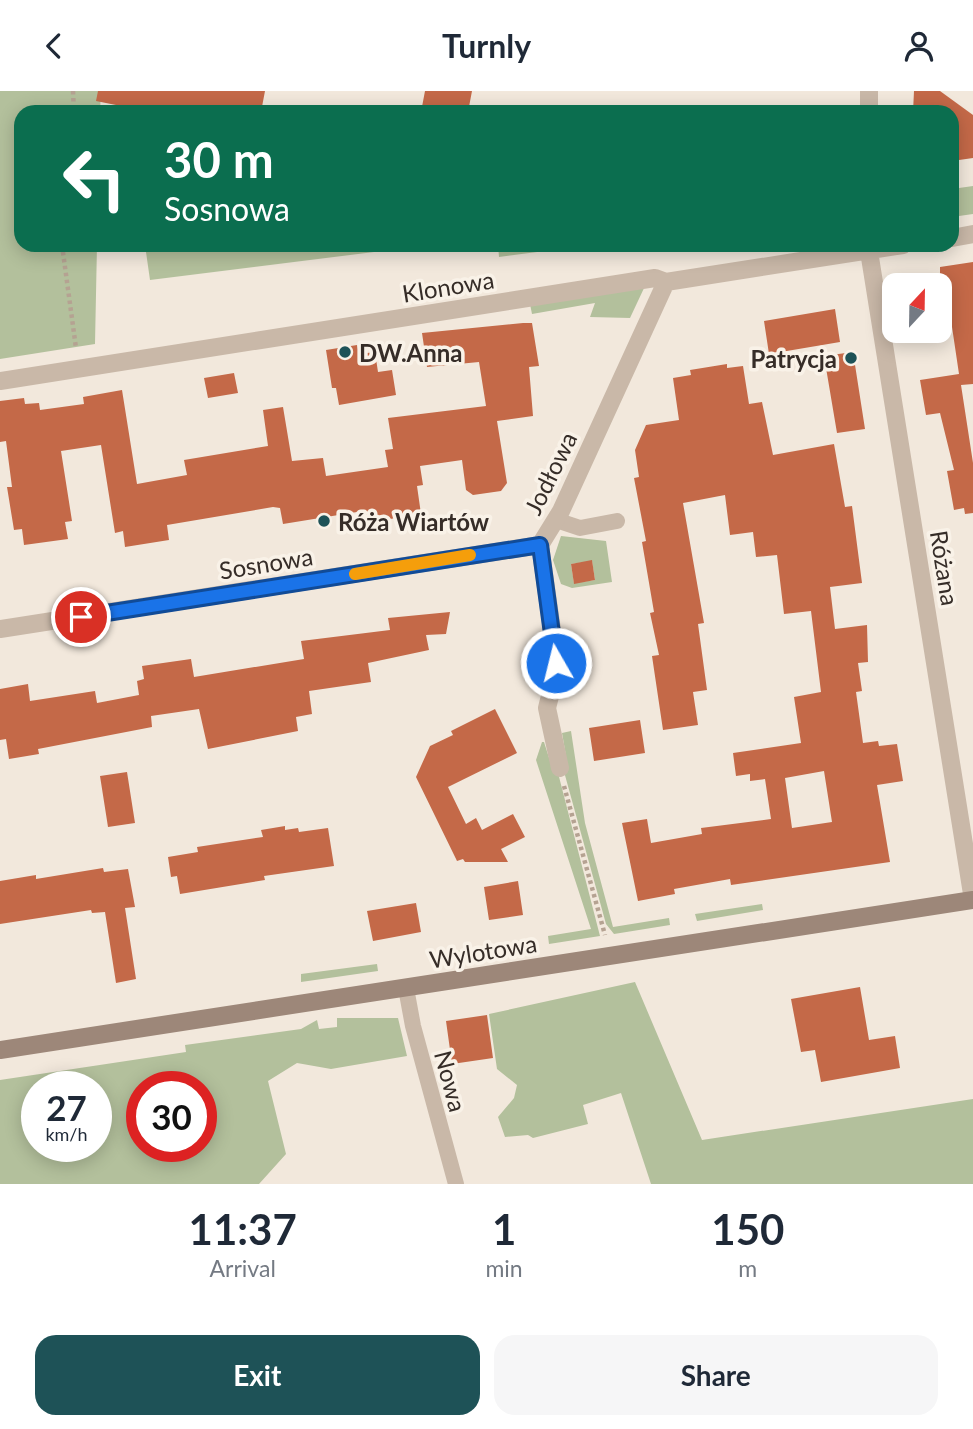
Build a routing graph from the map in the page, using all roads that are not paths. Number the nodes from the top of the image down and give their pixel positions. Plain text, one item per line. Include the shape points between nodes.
1 (845, 252) edge
2 (870, 252) edge
3 (666, 282) junction
4 (0, 381) edge
5 (556, 520) junction
6 (617, 521) dead end
7 (540, 545) junction
8 (0, 629) edge
9 (560, 768) road end
10 (973, 900) edge
11 (406, 988) junction
12 (0, 1050) edge
13 (456, 1184) edge

1 - 3 street, Klonowa
2 - 10 street, Różana
3 - 4 street, Klonowa via 655,278
3 - 5 street, Jodłowa
5 - 6 lane via 580,528
5 - 7 street, Jodłowa
7 - 8 street, Sosnowa
7 - 9 street, Jodłowa via 560,687 552,688 547,708
10 - 11 street, Wylotowa
11 - 12 street, Wylotowa
11 - 13 lane, Nowa

